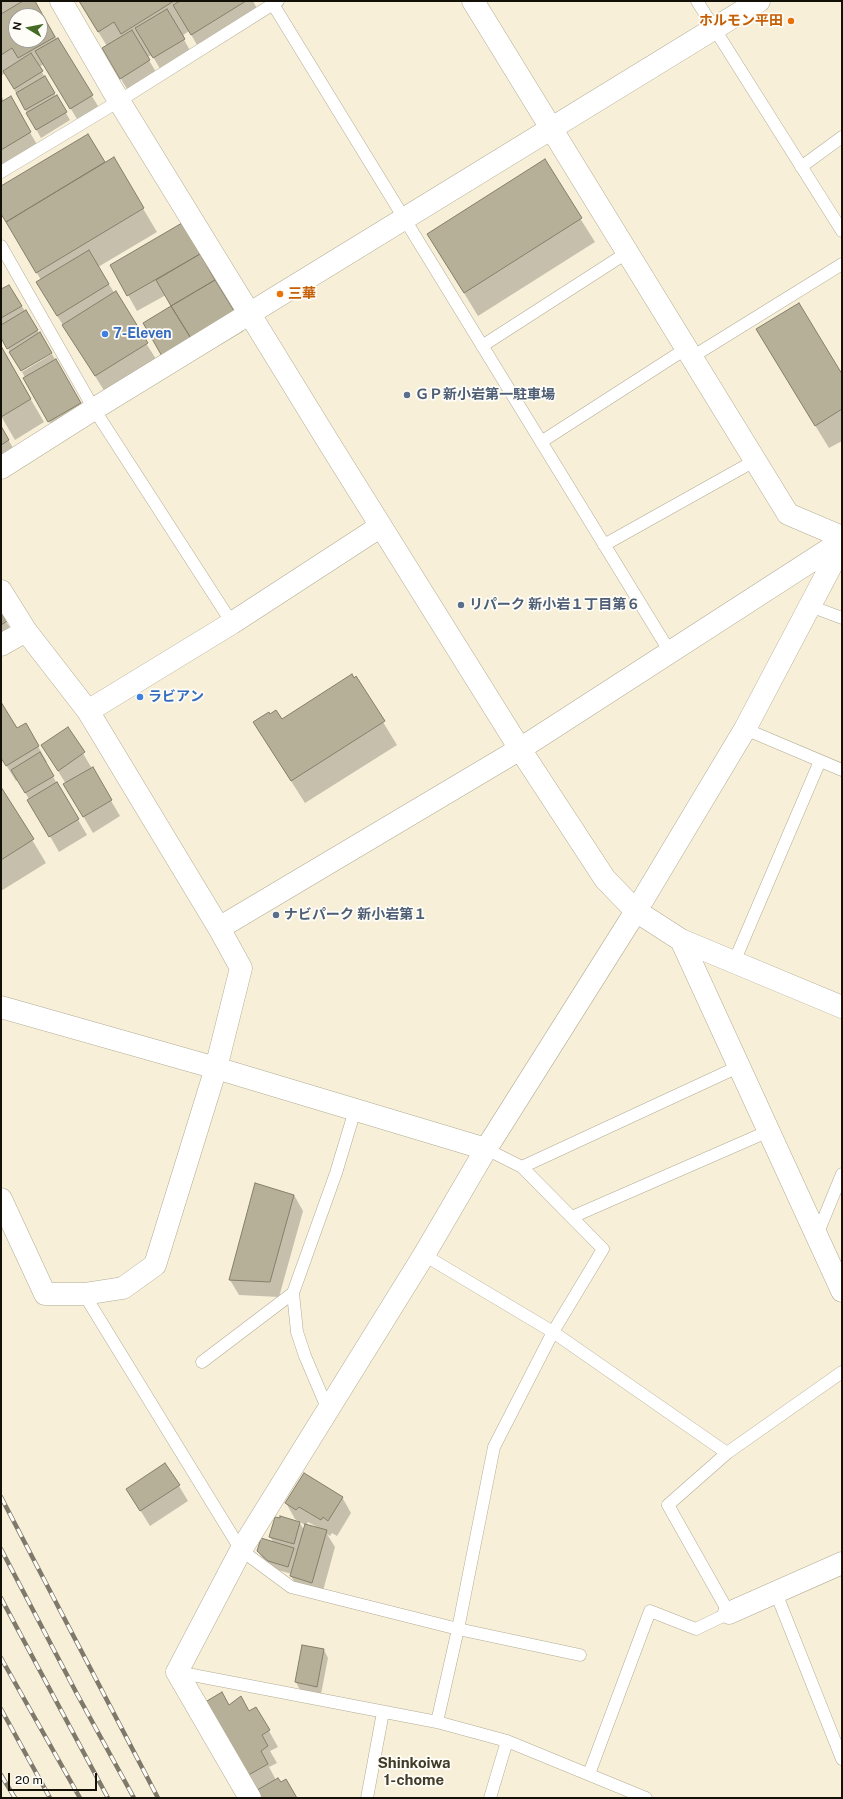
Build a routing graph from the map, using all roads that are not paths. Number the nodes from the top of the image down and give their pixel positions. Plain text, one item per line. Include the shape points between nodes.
1 (60, 1) edge
2 (473, 1) edge
3 (697, 1) edge
4 (760, 1) edge
5 (274, 2) edge
6 (714, 29) junction
7 (119, 101) junction
8 (552, 128) junction
9 (842, 137) edge
10 (801, 167) junction
11 (1, 172) edge
12 (404, 220) junction
13 (842, 231) edge
14 (1, 246) edge
15 (628, 252) junction
16 (842, 264) edge
17 (250, 314) junction
18 (482, 346) junction
19 (690, 352) junction
20 (94, 409) junction
21 (541, 442) junction
22 (756, 460) junction
23 (1, 468) edge
24 (381, 526) junction
25 (842, 537) edge
26 (842, 541) edge
27 (604, 545) junction
28 (842, 545) edge
29 (1, 591) edge
30 (810, 606) junction
31 (842, 618) edge
32 (232, 623) junction
33 (26, 631) junction
34 (1, 645) edge
35 (670, 652) junction
36 (88, 711) junction
37 (745, 729) junction
38 (520, 749) junction
39 (820, 761) junction
40 (842, 770) edge
41 (636, 911) junction
42 (219, 928) junction
43 (681, 940) junction
44 (734, 962) junction
45 (1, 1007) edge
46 (842, 1008) edge
47 (740, 1066) junction
48 (216, 1068) junction
49 (354, 1110) junction
50 (769, 1131) junction
51 (486, 1149) junction
52 (522, 1166) junction
53 (842, 1174) edge
54 (1, 1199) edge
55 (572, 1217) junction
56 (817, 1235) junction
57 (424, 1256) junction
58 (842, 1291) edge
59 (292, 1293) junction
60 (84, 1294) junction
61 (553, 1332) junction
62 (202, 1362) dead end
63 (842, 1372) edge
64 (328, 1410) junction
65 (727, 1453) junction
66 (241, 1550) junction
67 (842, 1563) edge
68 (776, 1593) junction
69 (729, 1613) junction
70 (458, 1629) junction
71 (580, 1655) dead end
72 (177, 1672) junction
73 (383, 1712) junction
74 (437, 1722) junction
75 (507, 1741) junction
76 (842, 1759) edge
77 (589, 1774) junction
78 (250, 1798) edge
79 (367, 1798) edge
80 (490, 1798) edge
81 (646, 1798) edge

1 - 7 street
2 - 8 street
3 - 6 lane
4 - 6 street
5 - 7 lane
5 - 12 lane
6 - 8 street
6 - 10 lane
7 - 11 lane
7 - 17 street
8 - 12 street
8 - 15 street
9 - 10 lane
10 - 13 lane
12 - 17 street
12 - 18 lane
14 - 20 lane
15 - 18 lane
15 - 19 street
16 - 19 lane
17 - 20 street
17 - 24 street
18 - 21 lane
19 - 21 lane
19 - 22 street
20 - 23 street
20 - 32 lane
21 - 27 lane
22 - 25 street via 788,514
22 - 27 lane
24 - 32 street
24 - 38 street
26 - 35 street
27 - 35 lane
28 - 30 street
29 - 33 street
30 - 31 lane
30 - 37 street
32 - 36 street
33 - 34 street
33 - 36 street
35 - 38 street
36 - 42 street
37 - 39 lane
37 - 41 street
38 - 41 street via 605,879
38 - 42 street
39 - 40 lane
39 - 44 lane
41 - 43 street
41 - 51 street
42 - 48 street via 241,968
43 - 44 street
43 - 47 street
44 - 46 street
45 - 48 street
47 - 50 street
47 - 52 lane
48 - 49 street
48 - 60 street via 155,1265 124,1288
49 - 51 street
49 - 59 lane via 336,1173
50 - 55 lane
50 - 56 street
51 - 52 lane
51 - 57 street
52 - 55 lane
53 - 56 lane
54 - 60 street via 44,1294
55 - 61 lane via 604,1249
56 - 58 street
57 - 61 lane
57 - 64 street
59 - 62 lane
59 - 64 lane via 297,1332
60 - 66 lane
61 - 65 lane
61 - 70 lane via 494,1448
63 - 65 lane
64 - 66 street
65 - 69 lane via 668,1505
66 - 70 lane via 291,1587
66 - 72 street
67 - 68 street
68 - 69 street
68 - 76 lane
69 - 77 lane via 696,1629 650,1611
70 - 71 lane
70 - 74 lane
72 - 73 lane
72 - 78 street
73 - 74 lane
73 - 79 lane
74 - 75 lane
75 - 77 lane
75 - 80 lane
77 - 81 lane

